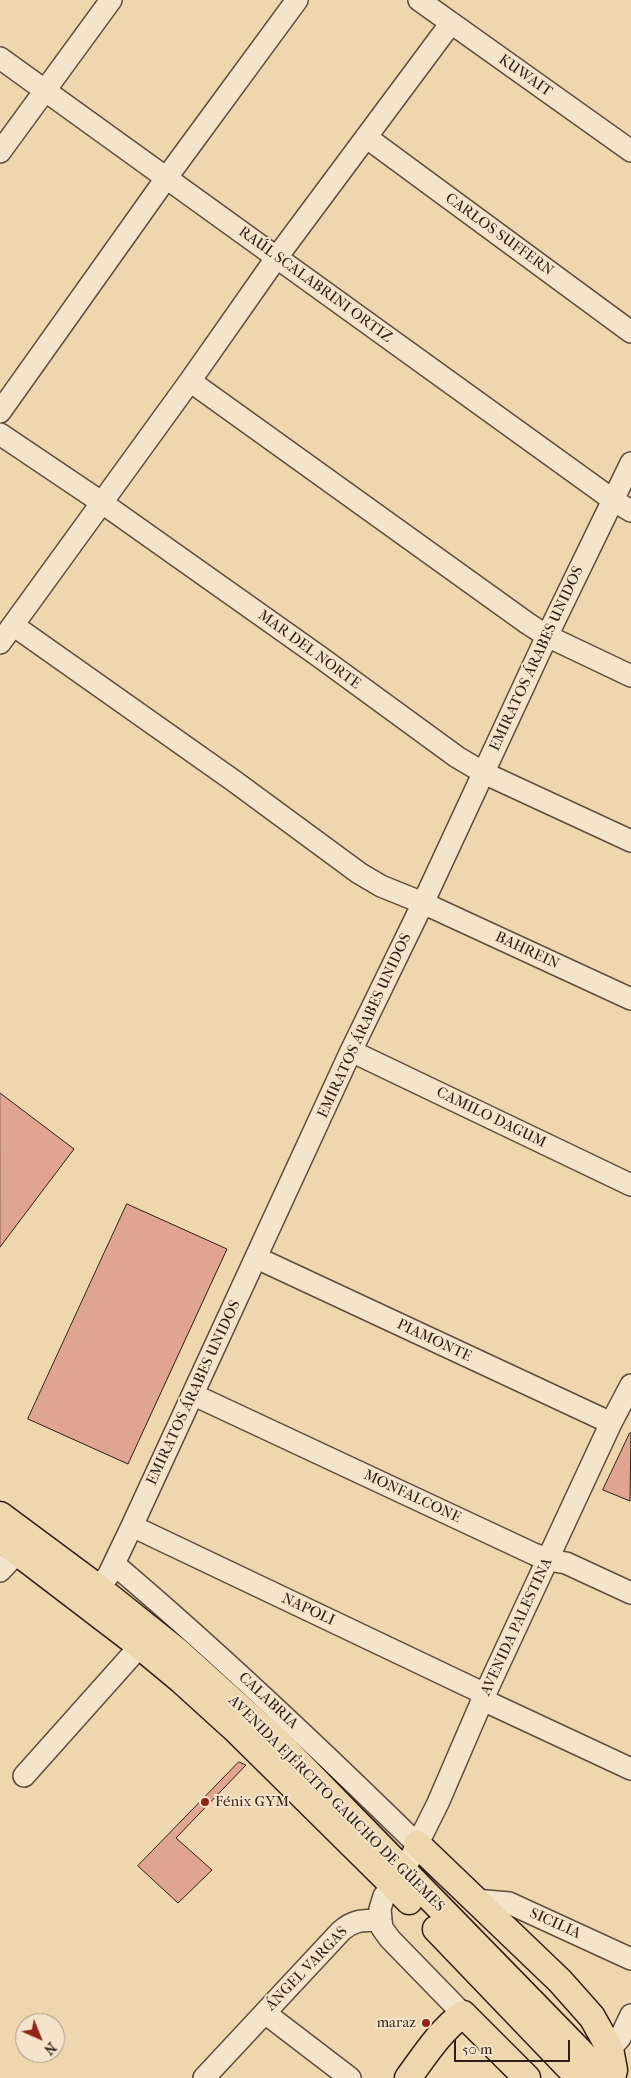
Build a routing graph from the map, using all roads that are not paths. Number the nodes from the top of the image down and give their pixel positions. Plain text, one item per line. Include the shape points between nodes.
1 (111, 0) edge
2 (297, 0) edge
3 (419, 0) edge
4 (451, 23) junction
5 (0, 58) edge
6 (44, 90) junction
7 (366, 138) junction
8 (631, 151) edge
9 (0, 152) edge
10 (167, 177) junction
11 (277, 257) junction
12 (631, 332) edge
13 (190, 381) junction
14 (0, 412) edge
15 (0, 434) edge
16 (631, 463) edge
17 (101, 502) junction
18 (622, 506) edge
19 (14, 625) junction
20 (547, 636) junction
21 (0, 643) edge
22 (631, 676) edge
23 (484, 772) junction
24 (631, 841) edge
25 (424, 903) junction
26 (631, 999) edge
27 (351, 1051) junction
28 (631, 1185) edge
29 (257, 1258) junction
30 (194, 1395) junction
31 (629, 1395) edge
32 (611, 1423) junction
33 (0, 1515) edge
34 (132, 1526) junction
35 (9, 1545) edge
36 (549, 1560) junction
37 (114, 1564) junction
38 (0, 1571) edge
39 (97, 1587) junction
40 (631, 1593) edge
41 (140, 1646) junction
42 (484, 1697) junction
43 (631, 1769) edge
44 (24, 1776) dead end
45 (417, 1844) junction
46 (398, 1877) junction
47 (476, 1900) junction
48 (381, 1920) junction
49 (631, 1959) edge
50 (265, 2014) junction
51 (463, 2014) junction
52 (631, 2015) edge
53 (610, 2049) junction
54 (204, 2078) edge
55 (350, 2078) edge
56 (408, 2078) edge
57 (527, 2078) edge
58 (580, 2078) edge
59 (606, 2078) edge
60 (612, 2078) edge

1 - 6 street
2 - 10 street
3 - 4 street, KUWAIT
4 - 7 street
4 - 8 street, KUWAIT
5 - 6 street, RAÚL SCALABRINI ORTIZ
6 - 9 street
6 - 10 street, RAÚL SCALABRINI ORTIZ
7 - 11 street
7 - 12 street, CARLOS SUFFERN
10 - 11 street, RAÚL SCALABRINI ORTIZ
10 - 14 street
11 - 13 street
11 - 18 street, RAÚL SCALABRINI ORTIZ
13 - 17 street
13 - 20 street
15 - 17 street, MAR DEL NORTE
16 - 18 street, EMIRATOS ÁRABES UNIDOS
17 - 19 street
17 - 23 street, MAR DEL NORTE via 430,738
18 - 20 street, EMIRATOS ÁRABES UNIDOS
19 - 21 street
19 - 25 street, BAHREIN via 359,872 380,886
20 - 22 street
20 - 23 street, EMIRATOS ÁRABES UNIDOS
23 - 24 street, MAR DEL NORTE
23 - 25 street, EMIRATOS ÁRABES UNIDOS
25 - 26 street, BAHREIN
25 - 27 street, EMIRATOS ÁRABES UNIDOS
27 - 28 street, CAMILO DAGUM
27 - 29 street, EMIRATOS ÁRABES UNIDOS
29 - 30 street, EMIRATOS ÁRABES UNIDOS
29 - 32 street, PIAMONTE
30 - 34 street, EMIRATOS ÁRABES UNIDOS
30 - 36 street, MONFALCONE
31 - 32 street, AVENIDA PALESTINA
32 - 36 street, AVENIDA PALESTINA
33 - 39 main road, AVENIDA EJÉRCITO GAUCHO DE GÜEMES
34 - 37 street, EMIRATOS ÁRABES UNIDOS
34 - 42 street, NAPOLI
35 - 38 street
35 - 41 main road, AVENIDA EJÉRCITO GAUCHO DE GÜEMES
36 - 40 street, MONFALCONE via 566,1564
36 - 42 street, AVENIDA PALESTINA
37 - 39 street, EMIRATOS ÁRABES UNIDOS
37 - 45 street, CALABRIA via 315,1744
39 - 46 main road, AVENIDA EJÉRCITO GAUCHO DE GÜEMES via 281,1744
41 - 44 street
41 - 46 main road, AVENIDA EJÉRCITO GAUCHO DE GÜEMES
42 - 43 street, NAPOLI
42 - 45 street, AVENIDA PALESTINA
45 - 46 street, AVENIDA PALESTINA
45 - 47 main road
46 - 48 street via 384,1896
46 - 58 main road, AVENIDA EJÉRCITO GAUCHO DE GÜEMES
46 - 59 main road, AVENIDA EJÉRCITO GAUCHO DE GÜEMES
47 - 49 street, SICILIA via 508,1904
47 - 53 main road via 560,1981 592,2017
48 - 50 street, ÁNGEL VARGAS via 350,1924
48 - 51 street via 382,1928 390,1939
50 - 54 street, ÁNGEL VARGAS
50 - 55 street
51 - 56 main road via 449,2024
51 - 57 main road
52 - 53 street via 620,2038
53 - 60 main road via 614,2070

